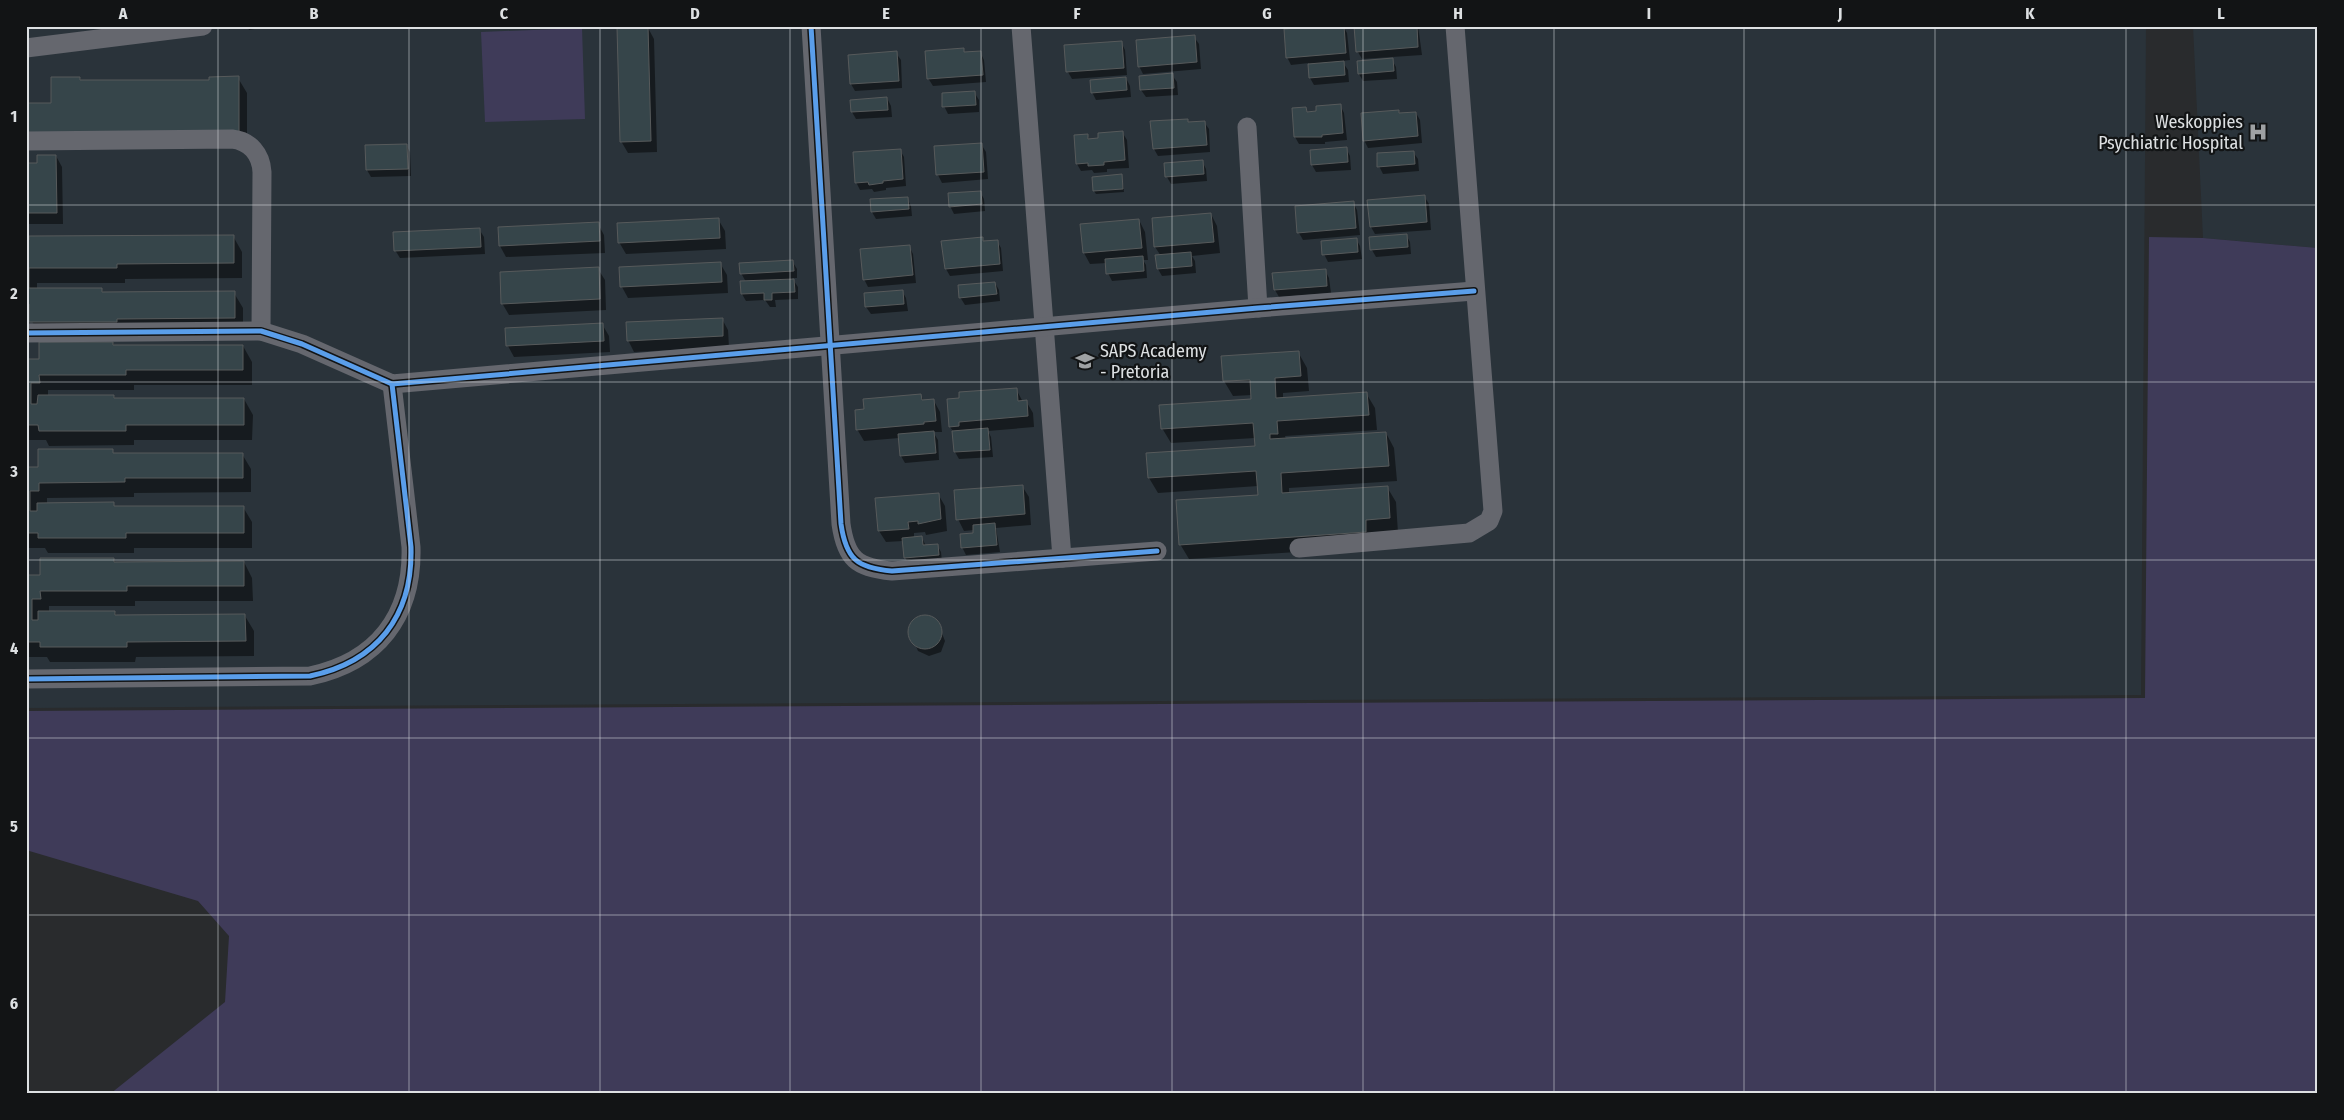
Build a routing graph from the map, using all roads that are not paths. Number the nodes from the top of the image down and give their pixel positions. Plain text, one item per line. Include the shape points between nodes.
1 (203, 26) edge
2 (811, 26) edge
3 (1021, 26) edge
4 (1455, 26) edge
5 (26, 48) edge
6 (1246, 127) dead end
7 (26, 141) edge
8 (1474, 291) junction
9 (1258, 308) junction
10 (1042, 326) junction
11 (261, 332) junction
12 (26, 333) edge
13 (831, 345) junction
14 (392, 384) junction
15 (1299, 548) dead end
16 (1157, 551) dead end
17 (1062, 558) junction
18 (26, 679) edge

1 - 5 street
2 - 13 street
3 - 10 street
4 - 8 street
6 - 9 street
7 - 11 street via 232,139 252,147 260,160 262,172
8 - 9 street
8 - 15 street via 1493,511 1489,521 1470,533
9 - 10 street
10 - 13 street
10 - 17 street
11 - 12 street
11 - 14 street via 302,344
13 - 14 street
13 - 17 street via 841,524 843,538 853,559 871,569 892,571
14 - 18 street via 411,547 410,572 404,604 383,637 364,655 341,668 310,676
16 - 17 street

